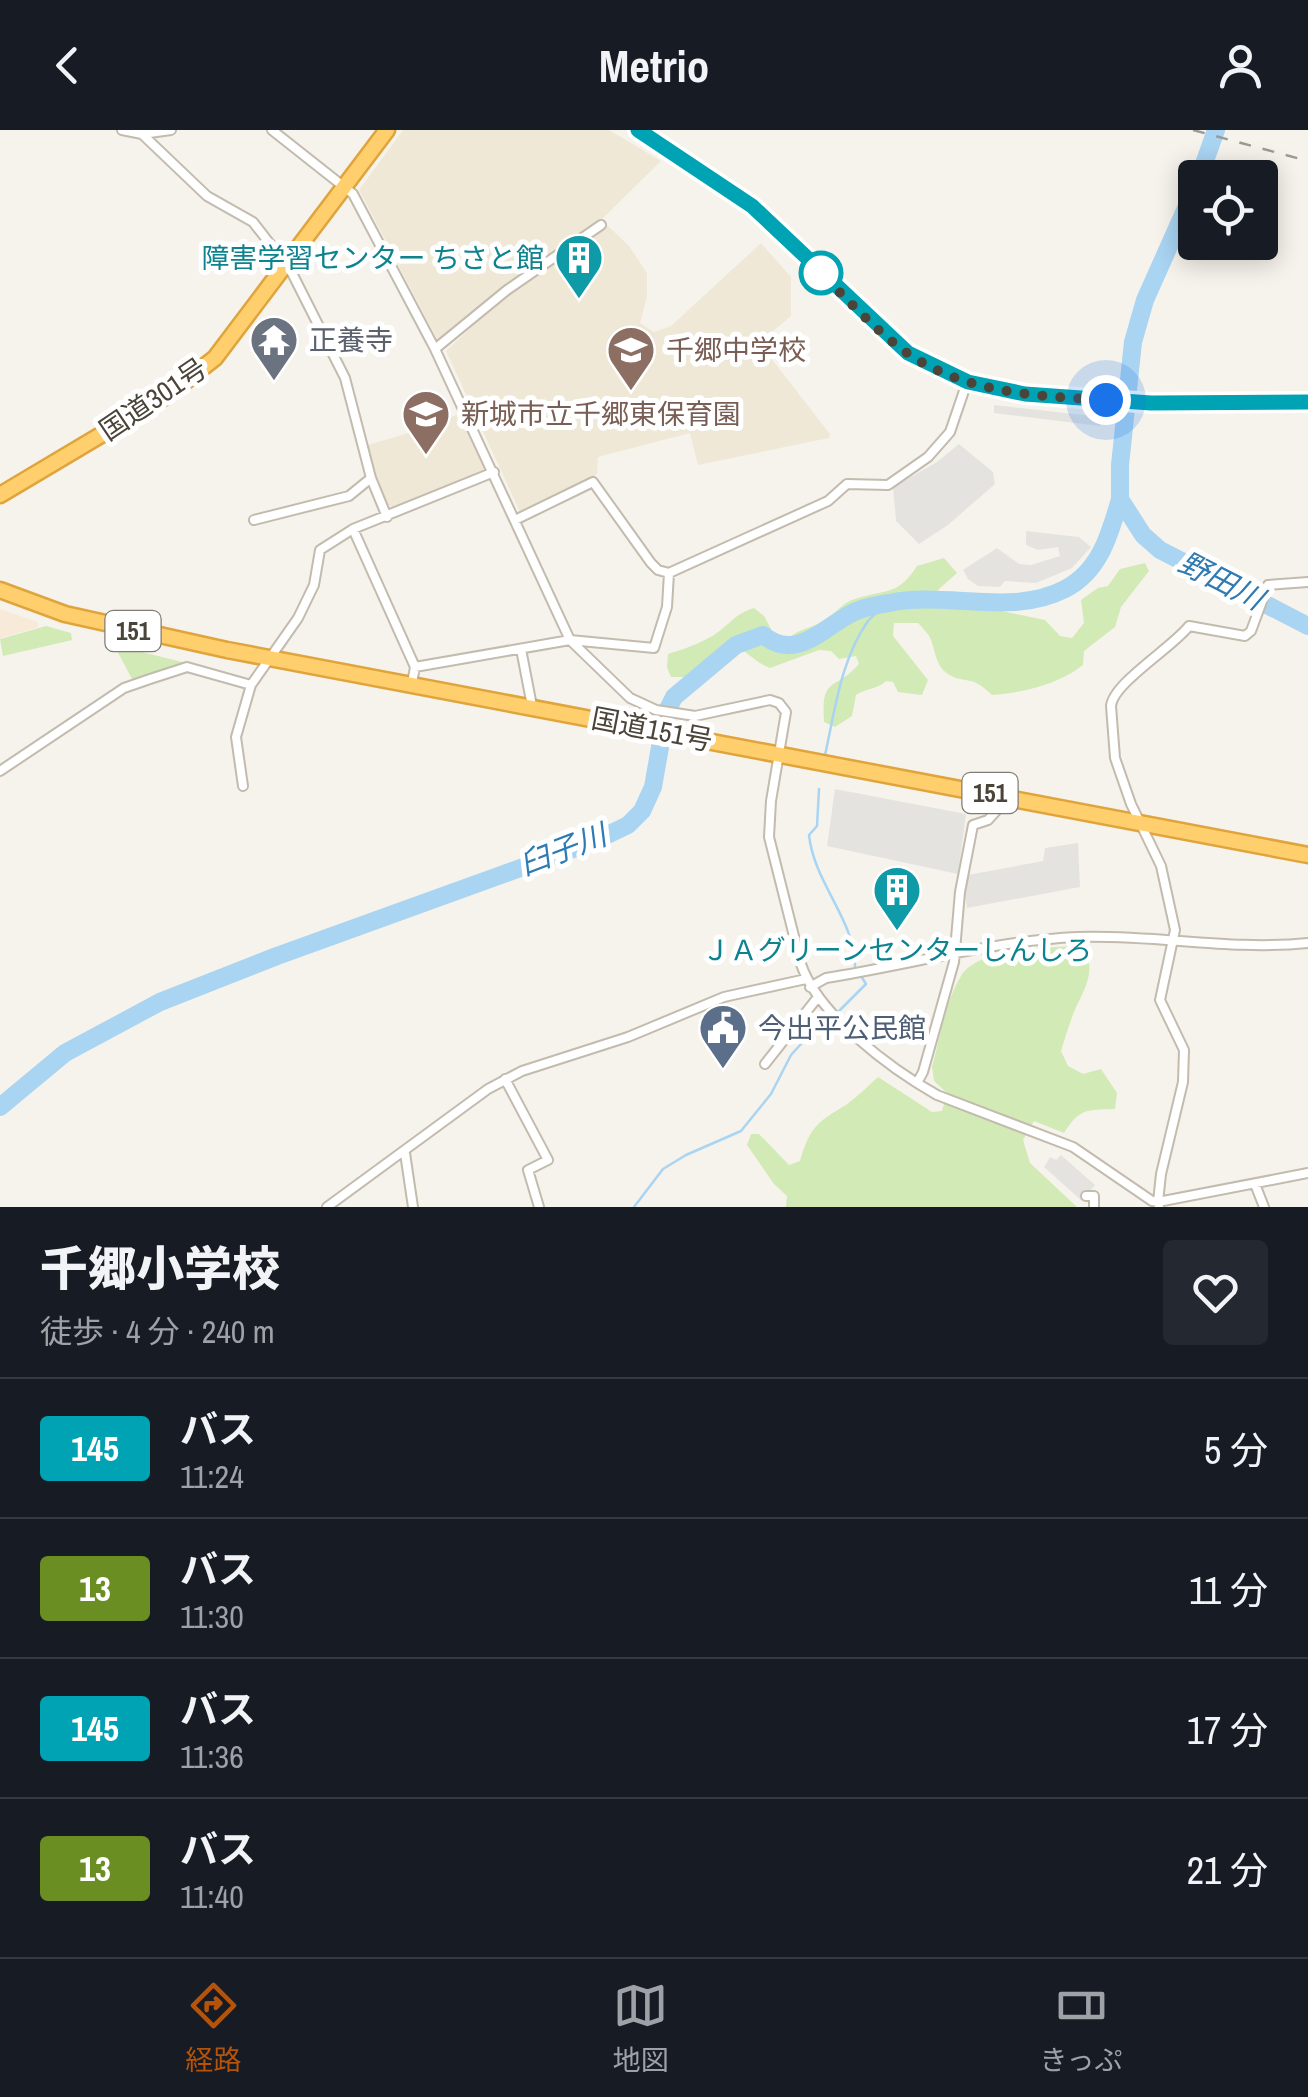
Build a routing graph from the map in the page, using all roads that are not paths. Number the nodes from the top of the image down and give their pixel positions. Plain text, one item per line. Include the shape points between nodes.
1 (122, 130) edge
2 (171, 130) edge
3 (272, 130) edge
4 (387, 130) edge
5 (638, 130) edge
6 (142, 134) junction
7 (346, 187) junction
8 (601, 225) dead end
9 (286, 263) junction
10 (436, 349) junction
11 (968, 382) junction
12 (1308, 402) edge
13 (494, 472) junction
14 (371, 478) junction
15 (0, 495) edge
16 (387, 516) junction
17 (254, 520) dead end
18 (515, 520) junction
19 (353, 529) junction
20 (670, 573) junction
21 (1308, 582) edge
22 (0, 590) edge
23 (570, 640) junction
24 (521, 649) junction
25 (270, 656) junction
26 (415, 667) junction
27 (412, 683) junction
28 (251, 685) junction
29 (532, 706) junction
30 (780, 754) junction
31 (0, 772) edge
32 (242, 786) dead end
33 (1008, 796) junction
34 (1143, 824) junction
35 (1308, 855) edge
36 (1175, 939) junction
37 (1308, 942) edge
38 (955, 955) junction
39 (808, 983) junction
40 (818, 997) junction
41 (765, 1064) dead end
42 (505, 1079) junction
43 (916, 1083) junction
44 (405, 1153) junction
45 (1308, 1173) edge
46 (1255, 1184) junction
47 (1086, 1196) dead end
48 (1158, 1205) edge
49 (327, 1207) edge
50 (414, 1207) edge
51 (540, 1207) edge
52 (1094, 1207) edge
53 (1264, 1207) edge

1 - 6 street
2 - 6 street
3 - 7 street
4 - 7 highway, 国道301号
5 - 11 street via 752,206 908,353
6 - 9 street via 194,186 253,222
7 - 9 highway, 国道301号
7 - 10 street
8 - 10 street
9 - 14 street via 345,378
9 - 15 highway, 国道301号 via 228,344 192,378
10 - 13 street
11 - 12 street via 1025,394 1192,405
11 - 20 street via 940,446 894,482 847,484 828,502
13 - 16 street
13 - 18 street
14 - 16 street
14 - 17 street via 349,496
16 - 19 street
18 - 20 street via 592,482 652,563
18 - 23 street
19 - 25 street via 320,550 314,585
19 - 26 street
20 - 23 street via 654,648
21 - 34 street via 1266,588 1245,636 1189,626 1112,698 1115,758
22 - 25 highway, 国道151号 / 151 via 65,614
23 - 24 street
23 - 30 street via 630,698 656,710 683,716 780,703 786,712
24 - 26 street
24 - 29 street
25 - 27 highway, 国道151号 / 151
25 - 28 street
26 - 27 street
27 - 29 highway, 国道151号 / 151
28 - 31 street via 187,667 124,688
28 - 32 street via 236,737
29 - 30 highway, 国道151号 / 151
30 - 33 highway, 国道151号 / 151
30 - 39 street via 769,837
33 - 34 highway, 国道151号 / 151
33 - 38 street via 988,820 973,825
34 - 35 highway, 国道151号 / 151
34 - 36 street via 1161,866
36 - 37 street via 1269,947
36 - 38 street via 1077,938
36 - 48 street via 1160,1000 1184,1050 1182,1082
38 - 39 street
38 - 43 street
39 - 40 street
39 - 42 street via 724,998
40 - 41 street
40 - 43 street
42 - 44 street
42 - 51 street via 548,1160 528,1170
43 - 48 street via 1074,1147
44 - 49 street
44 - 50 street
45 - 46 street
46 - 48 street
46 - 53 street
47 - 52 street via 1094,1196

